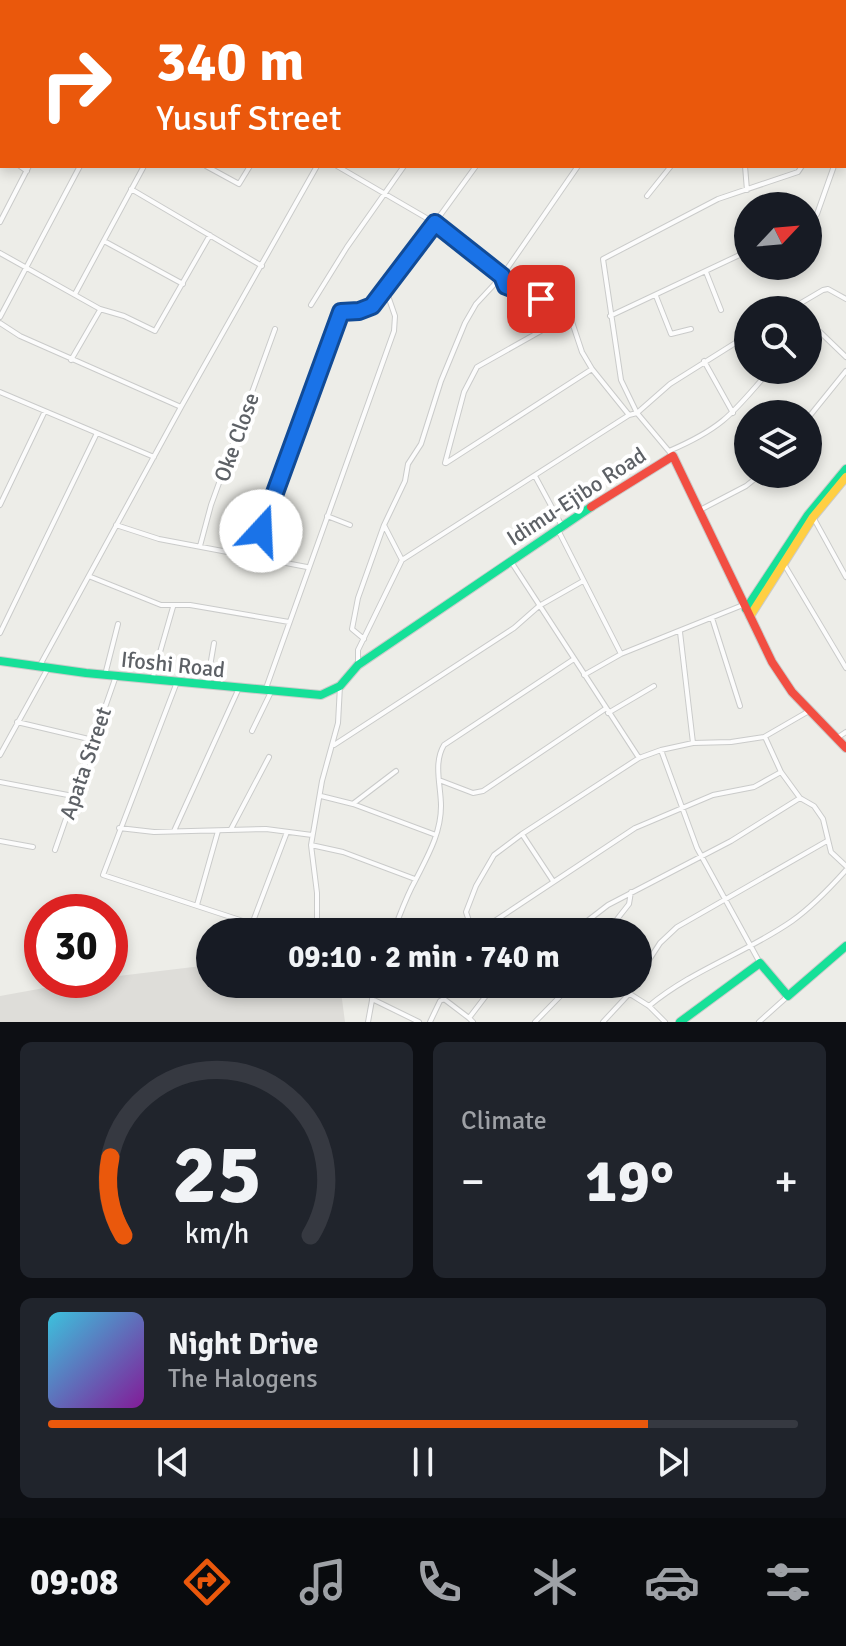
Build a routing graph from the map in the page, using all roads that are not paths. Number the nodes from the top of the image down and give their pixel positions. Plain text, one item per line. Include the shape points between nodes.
1 (28, 168) edge
2 (79, 168) edge
3 (143, 168) edge
4 (210, 168) edge
5 (249, 168) edge
6 (315, 168) edge
7 (341, 168) edge
8 (403, 168) edge
9 (475, 168) edge
10 (577, 168) edge
11 (669, 168) edge
12 (745, 168) edge
13 (801, 168) edge
14 (833, 168) edge
15 (131, 189) junction
16 (747, 190) junction
17 (386, 192) junction
18 (647, 196) dead end
19 (822, 200) edge
20 (0, 222) edge
21 (435, 223) junction
22 (210, 235) junction
23 (104, 241) junction
24 (0, 253) edge
25 (734, 258) edge
26 (262, 266) junction
27 (27, 267) junction
28 (706, 272) junction
29 (502, 276) junction
30 (183, 284) junction
31 (386, 290) junction
32 (75, 294) junction
33 (656, 296) junction
34 (813, 296) edge
35 (846, 299) edge
36 (311, 305) dead end
37 (100, 309) junction
38 (721, 310) dead end
39 (571, 314) junction
40 (610, 316) junction
41 (0, 320) edge
42 (275, 329) dead end
43 (691, 329) dead end
44 (822, 334) edge
45 (734, 343) edge
46 (846, 357) edge
47 (71, 360) junction
48 (704, 361) junction
49 (592, 369) junction
50 (846, 371) edge
51 (758, 384) edge
52 (0, 392) edge
53 (822, 401) edge
54 (181, 407) junction
55 (45, 411) junction
56 (637, 413) junction
57 (733, 413) junction
58 (629, 415) junction
59 (97, 433) junction
60 (671, 453) junction
61 (154, 457) junction
62 (846, 469) edge
63 (535, 476) junction
64 (842, 479) edge
65 (742, 488) edge
66 (0, 505) edge
67 (700, 510) junction
68 (327, 516) junction
69 (813, 517) junction
70 (116, 525) junction
71 (350, 525) dead end
72 (384, 525) junction
73 (804, 525) junction
74 (559, 527) junction
75 (200, 546) junction
76 (252, 556) junction
77 (402, 560) junction
78 (510, 560) junction
79 (783, 562) junction
80 (307, 567) junction
81 (90, 577) junction
82 (846, 577) edge
83 (583, 581) junction
84 (539, 606) junction
85 (173, 607) junction
86 (746, 610) junction
87 (712, 618) junction
88 (289, 622) junction
89 (118, 624) dead end
90 (680, 632) junction
91 (0, 633) edge
92 (364, 639) junction
93 (214, 643) dead end
94 (621, 654) junction
95 (574, 659) junction
96 (0, 661) edge
97 (358, 665) junction
98 (44, 668) junction
99 (846, 668) edge
100 (105, 675) junction
101 (584, 675) junction
102 (116, 676) junction
103 (152, 680) junction
104 (177, 682) junction
105 (207, 685) junction
106 (340, 686) junction
107 (654, 686) dead end
108 (239, 688) junction
109 (268, 691) junction
110 (740, 706) dead end
111 (607, 711) junction
112 (809, 711) junction
113 (17, 722) junction
114 (252, 731) dead end
115 (846, 732) edge
116 (764, 737) junction
117 (837, 738) junction
118 (93, 740) junction
119 (693, 743) junction
120 (334, 745) junction
121 (846, 748) edge
122 (661, 750) junction
123 (0, 755) edge
124 (269, 757) dead end
125 (639, 758) junction
126 (396, 771) dead end
127 (781, 772) junction
128 (439, 780) junction
129 (0, 782) edge
130 (73, 796) junction
131 (320, 796) junction
132 (800, 798) junction
133 (353, 804) junction
134 (682, 810) junction
135 (119, 828) junction
136 (230, 830) junction
137 (174, 831) junction
138 (218, 831) junction
139 (287, 832) junction
140 (522, 834) junction
141 (312, 835) junction
142 (436, 835) junction
143 (0, 841) edge
144 (827, 841) junction
145 (311, 845) junction
146 (33, 847) dead end
147 (55, 850) dead end
148 (701, 854) junction
149 (846, 868) edge
150 (415, 879) junction
151 (553, 881) junction
152 (631, 892) junction
153 (724, 901) junction
154 (197, 906) junction
155 (234, 918) edge
156 (254, 918) edge
157 (317, 918) edge
158 (399, 918) edge
159 (468, 918) edge
160 (499, 918) edge
161 (591, 918) edge
162 (618, 918) edge
163 (748, 946) junction
164 (846, 946) edge
165 (652, 957) edge
166 (760, 963) junction
167 (788, 996) junction
168 (486, 998) edge
169 (558, 998) edge
170 (625, 998) edge
171 (636, 998) edge
172 (372, 999) joint
173 (444, 999) joint
174 (649, 1006) junction
175 (471, 1020) edge
176 (368, 1022) edge
177 (419, 1022) edge
178 (430, 1022) edge
179 (535, 1022) edge
180 (603, 1022) edge
181 (665, 1022) edge
182 (680, 1022) edge
183 (759, 1022) edge

1 - 20 street
2 - 27 street
3 - 15 street
4 - 5 street via 239,184
6 - 26 street
7 - 17 street
8 - 17 street
9 - 21 street
10 - 29 street
11 - 18 street
12 - 16 street
13 - 16 street
14 - 19 street
15 - 22 street
15 - 23 street
16 - 40 street via 718,199 603,259
17 - 21 street
17 - 36 street
21 - 29 street
21 - 31 street
22 - 26 street
22 - 30 street
23 - 30 street
23 - 32 street
24 - 27 street
25 - 28 street
26 - 54 street
27 - 32 street
27 - 41 street
28 - 33 street
28 - 38 street
29 - 39 street via 509,288 565,306
29 - 72 street via 465,323 421,444
30 - 37 street via 155,331
31 - 68 street via 394,331
31 - 76 street via 372,306 341,312
32 - 37 street
33 - 40 street
33 - 43 street via 671,334
34 - 35 street via 828,289
37 - 47 street
39 - 49 street
39 - 49 street via 477,367 461,400 445,463
40 - 56 street via 621,380
41 - 47 street via 20,336
42 - 75 street, Oke Close
44 - 46 street
45 - 48 street
47 - 54 street
48 - 56 street
48 - 57 street
49 - 58 street
50 - 53 street
51 - 57 street
52 - 55 street
54 - 61 street
55 - 59 street
55 - 66 street
56 - 58 street
56 - 60 street
57 - 60 street
58 - 63 street
59 - 61 street
59 - 91 street
60 - 67 main road, Idimu-Ejibo Road
60 - 74 main road, Idimu-Ejibo Road
61 - 70 street
62 - 64 main road
63 - 74 street
63 - 77 street
64 - 69 main road
64 - 73 main road
65 - 67 street
67 - 86 main road, Idimu-Ejibo Road
68 - 71 street
68 - 80 street
69 - 73 main road
69 - 82 street
70 - 75 street
70 - 81 street
72 - 77 street
72 - 92 street via 352,629
73 - 79 main road
73 - 86 main road
74 - 78 main road, Idimu-Ejibo Road
74 - 83 street
75 - 76 street
76 - 80 street
77 - 92 street
78 - 84 street
78 - 97 main road, Idimu-Ejibo Road
79 - 86 main road
79 - 99 street
80 - 88 street
81 - 85 street
81 - 98 street
83 - 84 street
83 - 94 street
84 - 95 street
84 - 120 street via 514,628
85 - 88 street via 190,605
85 - 103 street
86 - 87 street
86 - 112 main road, Idimu-Ejibo Road via 772,662
87 - 90 street
87 - 110 street
88 - 109 street
89 - 100 street
90 - 94 street
90 - 119 street
92 - 97 street
93 - 105 street
94 - 101 street
95 - 101 street
95 - 128 street via 444,745
96 - 98 main road, Ifoshi Road
97 - 106 main road, Idimu-Ejibo Road
98 - 100 main road, Ifoshi Road
98 - 113 street
100 - 102 main road, Ifoshi Road
101 - 111 street
102 - 103 main road, Ifoshi Road
102 - 118 street, Apata Street
103 - 104 main road, Ifoshi Road
104 - 105 main road, Ifoshi Road
104 - 135 street
105 - 108 main road, Ifoshi Road
106 - 109 main road, Ifoshi Road via 321,695
106 - 120 street
107 - 111 street
108 - 109 main road, Ifoshi Road
108 - 137 street
109 - 114 street
111 - 125 street
111 - 128 street via 483,791 473,793
112 - 116 street
112 - 117 main road, Idimu-Ejibo Road
113 - 118 street
113 - 123 street
115 - 117 street
116 - 119 street
116 - 127 street
117 - 121 main road, Idimu-Ejibo Road
118 - 130 street, Apata Street
119 - 122 street
120 - 131 street
122 - 125 street
122 - 134 street
124 - 136 street
125 - 140 street
126 - 133 street
127 - 132 street
127 - 134 street via 754,787 713,795
128 - 142 street
129 - 130 street
130 - 147 street, Apata Street
131 - 133 street
131 - 141 street
132 - 144 street via 823,819
132 - 148 street
133 - 142 street
134 - 148 street
134 - 151 street via 635,828
135 - 137 street
135 - 154 street via 103,875
136 - 138 street
136 - 139 street
137 - 138 street
138 - 154 street
139 - 141 street
139 - 156 street
140 - 151 street
140 - 159 street via 494,855 476,886
141 - 145 street
142 - 150 street
143 - 146 street
144 - 149 street
144 - 153 street
145 - 150 street
145 - 157 street
148 - 152 street
148 - 153 street
149 - 163 street via 816,903
150 - 158 street
151 - 160 street
152 - 161 street
152 - 162 street
153 - 163 street
153 - 165 street via 668,934
154 - 155 street
163 - 166 street
163 - 174 street
164 - 167 main road
166 - 167 main road
166 - 182 main road
167 - 183 street
168 - 175 street
169 - 179 street
170 - 180 street
171 - 174 street
172 - 176 street
172 - 177 street
173 - 175 street
173 - 178 street
174 - 181 street

